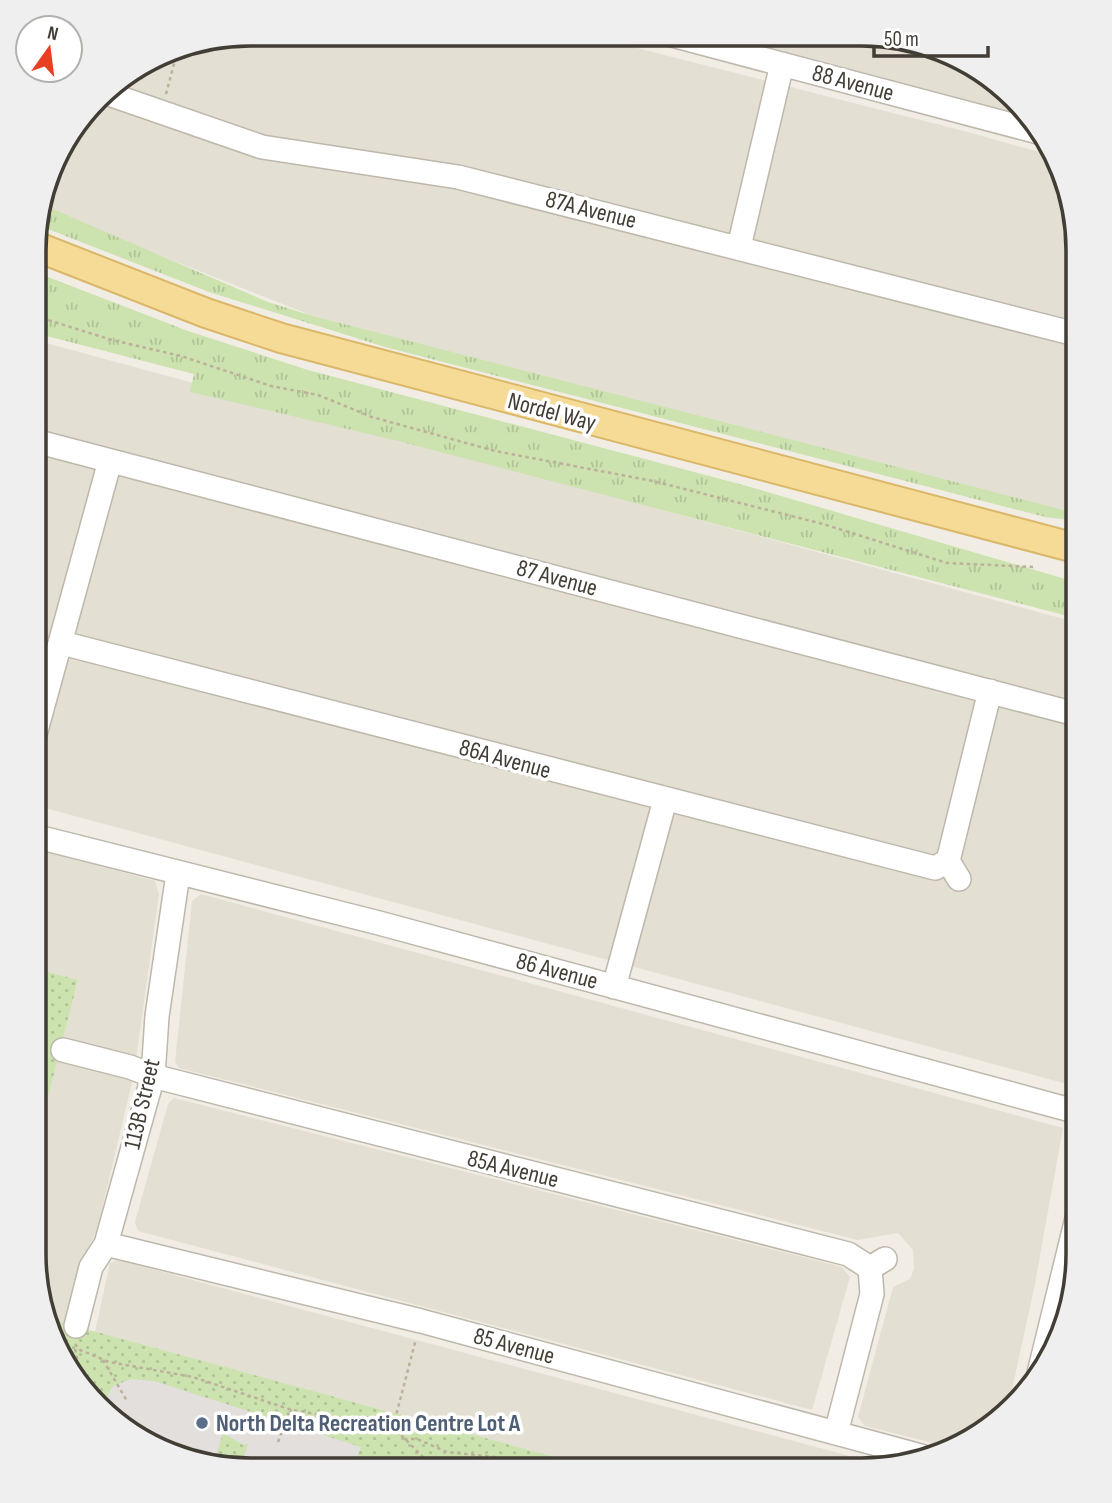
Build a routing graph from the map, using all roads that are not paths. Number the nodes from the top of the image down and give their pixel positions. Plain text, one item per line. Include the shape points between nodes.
1 (714, 46) edge
2 (782, 64) junction
3 (115, 96) edge
4 (1027, 129) edge
5 (739, 247) junction
6 (46, 250) edge
7 (1066, 332) edge
8 (46, 444) edge
9 (110, 461) junction
10 (1066, 547) edge
11 (62, 643) junction
12 (990, 691) junction
13 (46, 697) edge
14 (1066, 711) edge
15 (665, 800) junction
16 (46, 839) edge
17 (177, 874) junction
18 (614, 987) junction
19 (63, 1050) dead end
20 (153, 1076) junction
21 (1066, 1109) edge
22 (106, 1244) junction
23 (1066, 1263) edge
24 (71, 1337) road end
25 (1047, 1338) edge
26 (836, 1433) junction
27 (908, 1452) edge

1 - 2 street, 88 Avenue
2 - 4 street, 88 Avenue
2 - 5 street
3 - 5 street, 87A Avenue via 262,146 458,177
5 - 7 street, 87A Avenue
6 - 10 main road, Nordel Way via 206,313 320,350
8 - 9 street, 87 Avenue
9 - 11 street
9 - 12 street, 87 Avenue
11 - 13 street
11 - 15 street, 86A Avenue
12 - 14 street, 87 Avenue
12 - 15 street, 86A Avenue via 953,870
15 - 18 street
16 - 17 street, 86 Avenue
17 - 18 street, 86 Avenue
17 - 20 street, 113B Street
18 - 21 street, 86 Avenue
19 - 20 street, 85A Avenue
20 - 22 street, 113B Street
20 - 26 street, 85A Avenue via 877,1263
22 - 24 street, 113B Street via 91,1267
22 - 26 street, 85 Avenue via 421,1321
23 - 25 street
26 - 27 street, 85 Avenue

